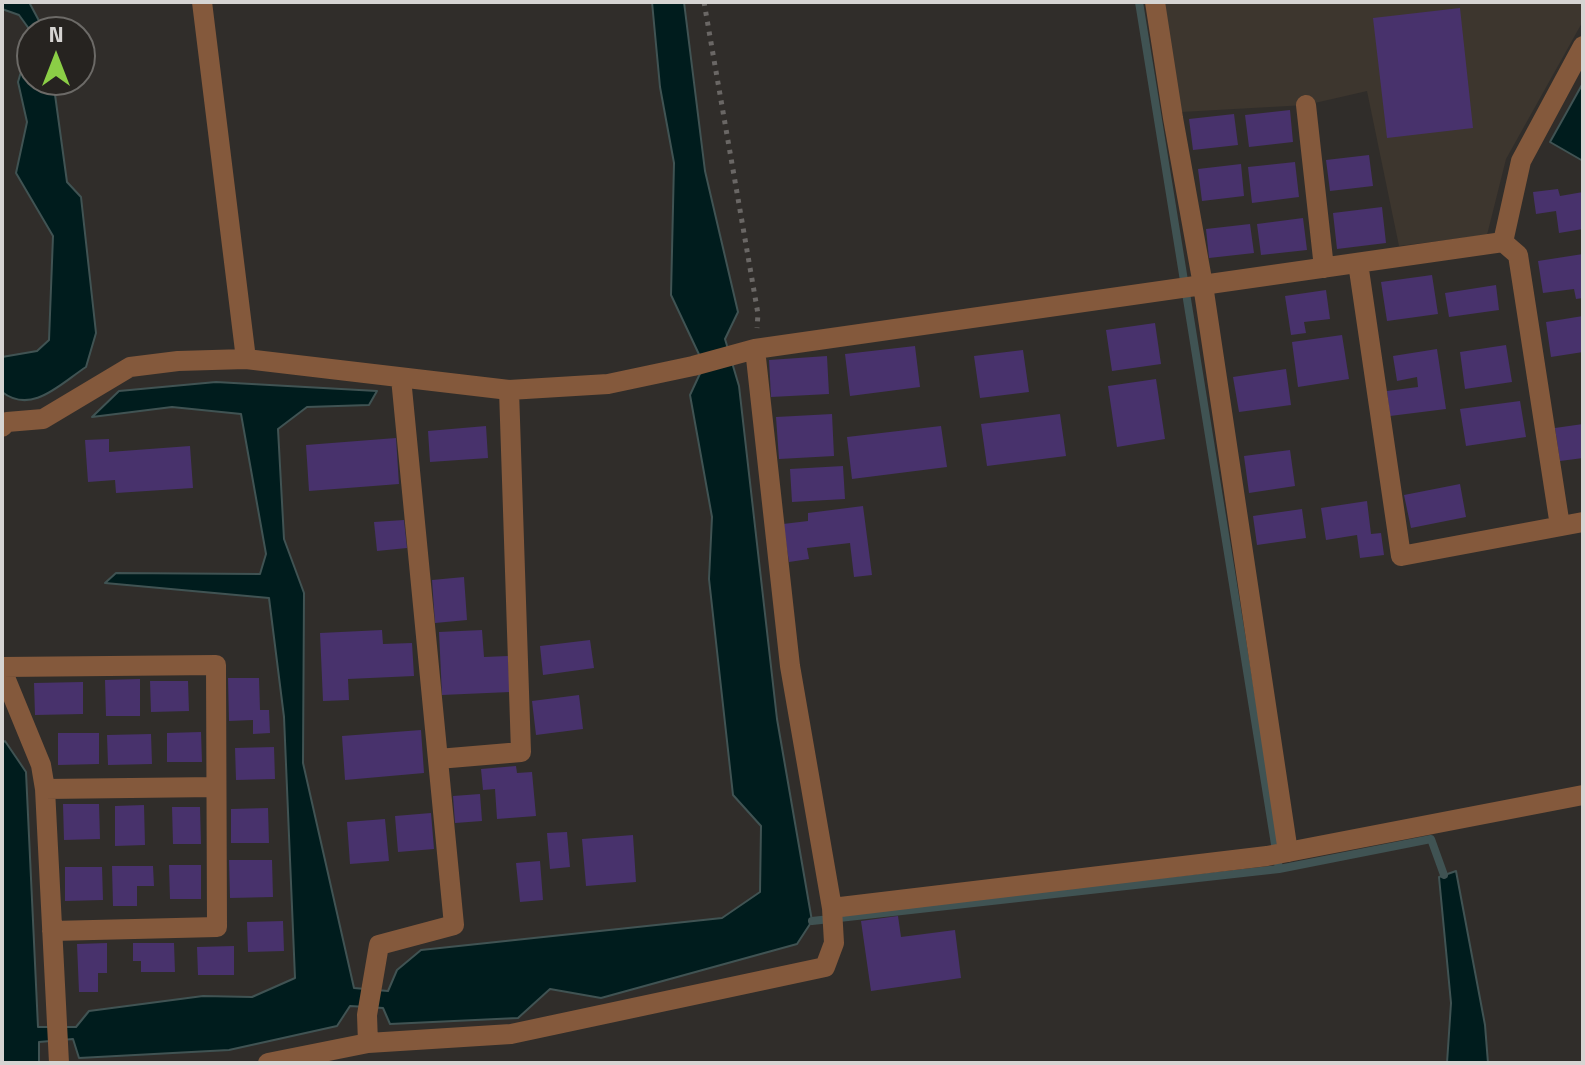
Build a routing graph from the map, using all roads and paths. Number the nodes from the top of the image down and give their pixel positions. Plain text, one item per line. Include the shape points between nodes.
1 (202, 2) edge
2 (704, 2) edge
3 (1155, 2) edge
4 (1583, 46) edge
5 (1306, 105) dead end
6 (1503, 242) junction
7 (1358, 263) junction
8 (1324, 268) junction
9 (1203, 285) junction
10 (747, 351) junction
11 (246, 359) junction
12 (401, 378) junction
13 (509, 390) junction
14 (4, 421) edge
15 (1583, 522) edge
16 (1560, 526) junction
17 (2, 668) edge
18 (438, 759) junction
19 (216, 787) junction
20 (45, 789) junction
21 (1583, 795) edge
22 (1288, 852) junction
23 (832, 917) junction
24 (52, 931) junction
25 (368, 1043) junction
26 (58, 1056) edge
27 (268, 1063) edge

1 - 11 street
2 - 10 path via 758,314
3 - 9 street
4 - 6 street via 1521,161
5 - 8 street
6 - 7 street
6 - 16 street via 1518,255
7 - 8 street
7 - 16 street via 1401,556
8 - 9 street
9 - 10 street
9 - 22 street
10 - 13 street via 608,384
10 - 23 street via 790,666
11 - 12 street
11 - 14 street via 130,367 43,419
12 - 13 street
12 - 18 street
13 - 18 street via 521,752
15 - 16 street
17 - 19 street via 216,665
17 - 20 street via 41,765
18 - 25 street via 454,925 379,945 367,1015
19 - 20 street
19 - 24 street via 217,927
20 - 24 street
21 - 22 street
22 - 23 street
23 - 25 street via 834,943 825,967 511,1034
24 - 26 street
25 - 27 street

